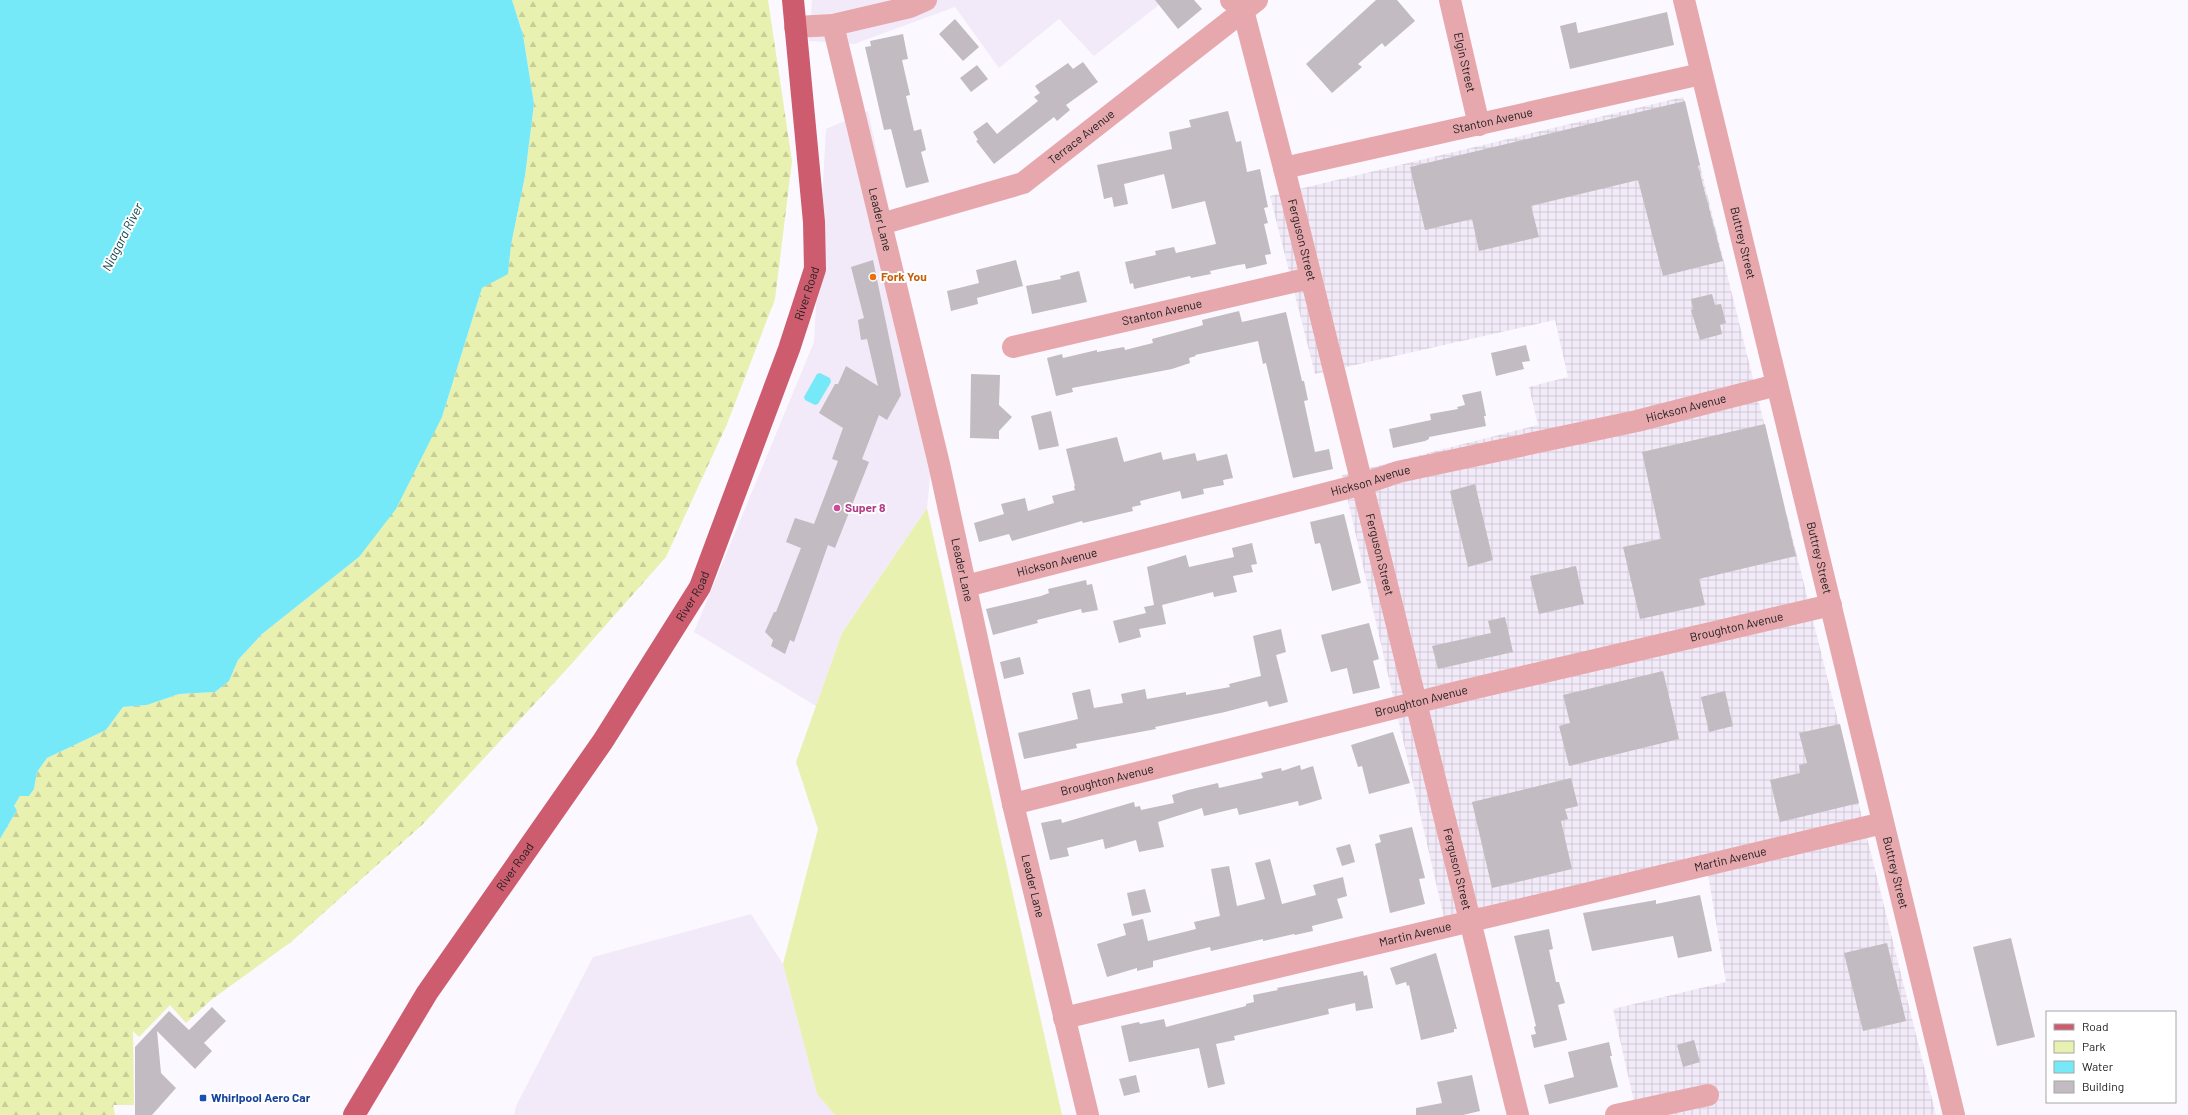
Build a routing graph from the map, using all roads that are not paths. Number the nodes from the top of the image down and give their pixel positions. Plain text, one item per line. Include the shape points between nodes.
1 (793, 0) edge
2 (926, 0) edge
3 (1450, 0) edge
4 (1684, 0) edge
5 (1243, 3) edge
6 (833, 25) junction
7 (795, 28) junction
8 (1701, 74) junction
9 (1479, 125) junction
10 (1284, 168) junction
11 (881, 224) junction
12 (1310, 278) junction
13 (1013, 347) dead end
14 (1777, 385) junction
15 (1363, 484) junction
16 (966, 586) junction
17 (1831, 605) junction
18 (1415, 704) junction
19 (1013, 804) junction
20 (1883, 823) junction
21 (1471, 920) junction
22 (1064, 1018) junction
23 (1708, 1094) dead end
24 (354, 1115) edge
25 (1088, 1115) edge
26 (1518, 1115) edge
27 (1616, 1115) edge
28 (1954, 1115) edge

1 - 7 main road, River Road
2 - 6 street via 910,7
3 - 9 street, Elgin Street
4 - 8 street, Buttrey Street
5 - 10 street, Ferguson Street
5 - 11 street, Terrace Avenue via 1023,183
6 - 7 street
6 - 11 street, Leader Lane
7 - 24 main road, River Road via 814,222 815,268 789,349 700,587 603,741 427,993
8 - 9 street, Stanton Avenue
8 - 14 street, Buttrey Street
9 - 10 street, Stanton Avenue
10 - 12 street, Ferguson Street
11 - 16 street, Leader Lane
12 - 13 street, Stanton Avenue
12 - 15 street, Ferguson Street
14 - 15 street, Hickson Avenue via 1637,421 1398,472
14 - 17 street, Buttrey Street
15 - 16 street, Hickson Avenue
15 - 18 street, Ferguson Street
16 - 19 street, Leader Lane
17 - 18 street, Broughton Avenue
17 - 20 street, Buttrey Street
18 - 19 street, Broughton Avenue
18 - 21 street, Ferguson Street
19 - 22 street, Leader Lane
20 - 21 street, Martin Avenue
20 - 28 street, Buttrey Street
21 - 22 street, Martin Avenue
21 - 26 street, Ferguson Street
22 - 25 street, Leader Lane
23 - 27 street

